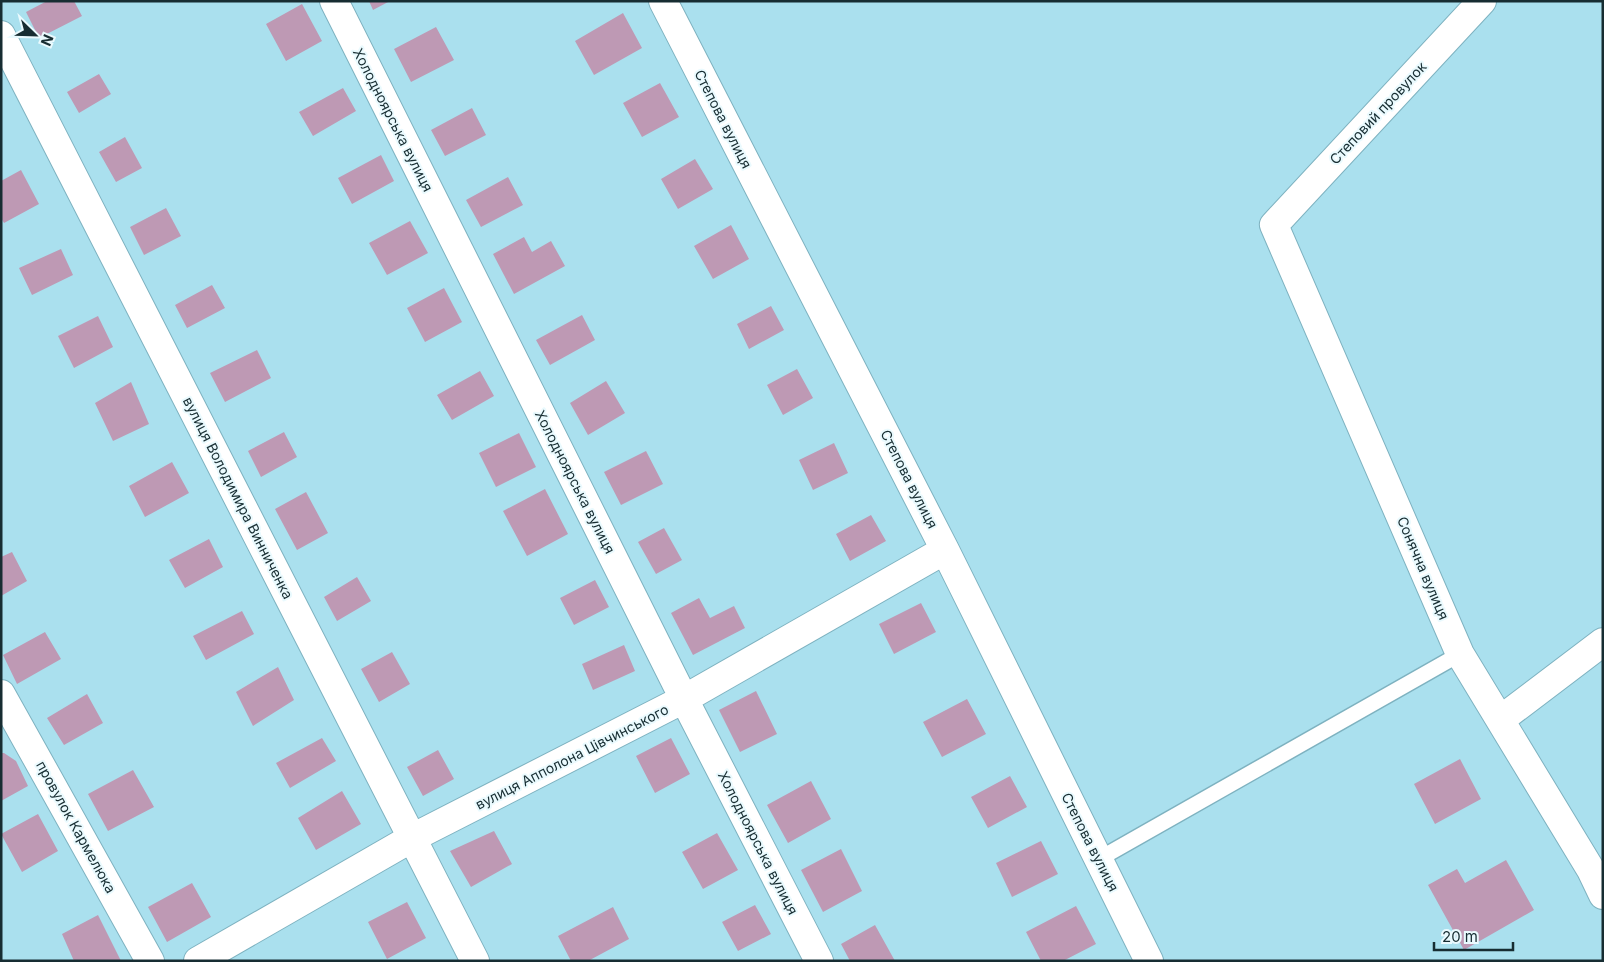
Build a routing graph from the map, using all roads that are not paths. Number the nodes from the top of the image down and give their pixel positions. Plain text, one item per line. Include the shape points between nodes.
1 (334, 1) edge
2 (663, 1) edge
3 (1482, 1) edge
4 (1, 35) edge
5 (1274, 225) joint
6 (945, 550) junction
7 (1603, 642) edge
8 (1460, 654) junction
9 (1, 694) edge
10 (684, 699) junction
11 (1500, 720) junction
12 (412, 838) junction
13 (1099, 859) junction
14 (1603, 895) edge
15 (150, 961) edge
16 (198, 961) edge
17 (475, 961) edge
18 (819, 961) edge
19 (1149, 961) edge

1 - 10 street, Холодноярська вулиця
2 - 6 street, Степова вулиця
3 - 5 street, Степовий провулок
4 - 12 street, вулиця Володимира Винниченка
5 - 8 street, Сонячна вулиця
6 - 10 street, вулиця Апполона Цівчинського
6 - 13 street, Степова вулиця
7 - 11 street
8 - 11 street, Сонячна вулиця
8 - 13 lane
9 - 15 street, провулок Кармелюка
10 - 12 street, вулиця Апполона Цівчинського
10 - 18 street, Холодноярська вулиця
11 - 14 street, Сонячна вулиця
12 - 16 street, вулиця Апполона Цівчинського
12 - 17 street, вулиця Володимира Винниченка
13 - 19 street, Степова вулиця

